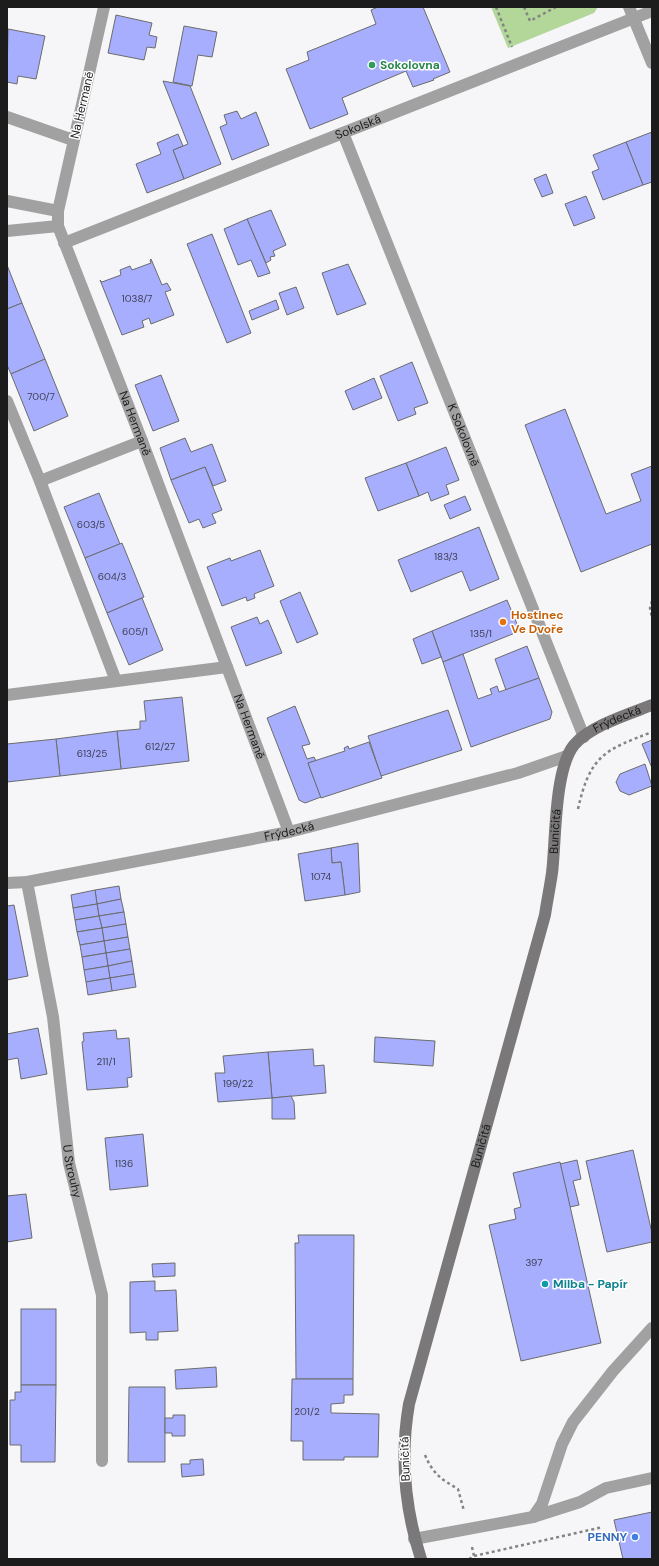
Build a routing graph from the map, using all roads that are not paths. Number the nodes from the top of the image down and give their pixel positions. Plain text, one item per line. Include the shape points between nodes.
1 (104, 7) edge
2 (652, 11) edge
3 (631, 13) edge
4 (652, 63) edge
5 (7, 117) edge
6 (343, 132) junction
7 (73, 140) junction
8 (7, 201) edge
9 (58, 211) junction
10 (58, 226) junction
11 (7, 231) edge
12 (64, 243) junction
13 (7, 401) edge
14 (142, 441) junction
15 (40, 481) junction
16 (227, 667) junction
17 (116, 681) junction
18 (7, 695) edge
19 (652, 705) edge
20 (584, 737) junction
21 (567, 756) junction
22 (289, 832) junction
23 (28, 882) junction
24 (7, 884) edge
25 (652, 1328) edge
26 (102, 1461) dead end
27 (652, 1478) edge
28 (533, 1517) junction
29 (414, 1539) junction
30 (421, 1559) edge

1 - 7 street, Na Hermaně
2 - 3 street, Sokolská
3 - 4 street
3 - 6 street, Sokolská
5 - 7 street
6 - 12 street, Sokolská
6 - 20 street, K Sokolovně
7 - 9 street, Na Hermaně
8 - 9 street
9 - 10 street, Na Hermaně
10 - 11 street
10 - 12 street, Na Hermaně
12 - 14 street, Na Hermaně
13 - 15 street
14 - 15 street
14 - 16 street, Na Hermaně
15 - 17 street
16 - 17 street
16 - 22 street, Na Hermaně
17 - 18 street
19 - 20 main road, Frýdecká via 606,724
20 - 21 main road, Buničitá
21 - 22 street, Frýdecká via 518,773
21 - 29 main road, Buničitá via 558,797 552,873 545,915 409,1404 403,1455
22 - 23 street, Frýdecká
23 - 24 street, Frýdecká
23 - 26 street, U Strouhy via 53,1017 69,1163 102,1295
25 - 28 street via 613,1371 573,1422 562,1444 542,1504
27 - 28 street via 606,1488 580,1502
28 - 29 street
29 - 30 main road, Buničitá

